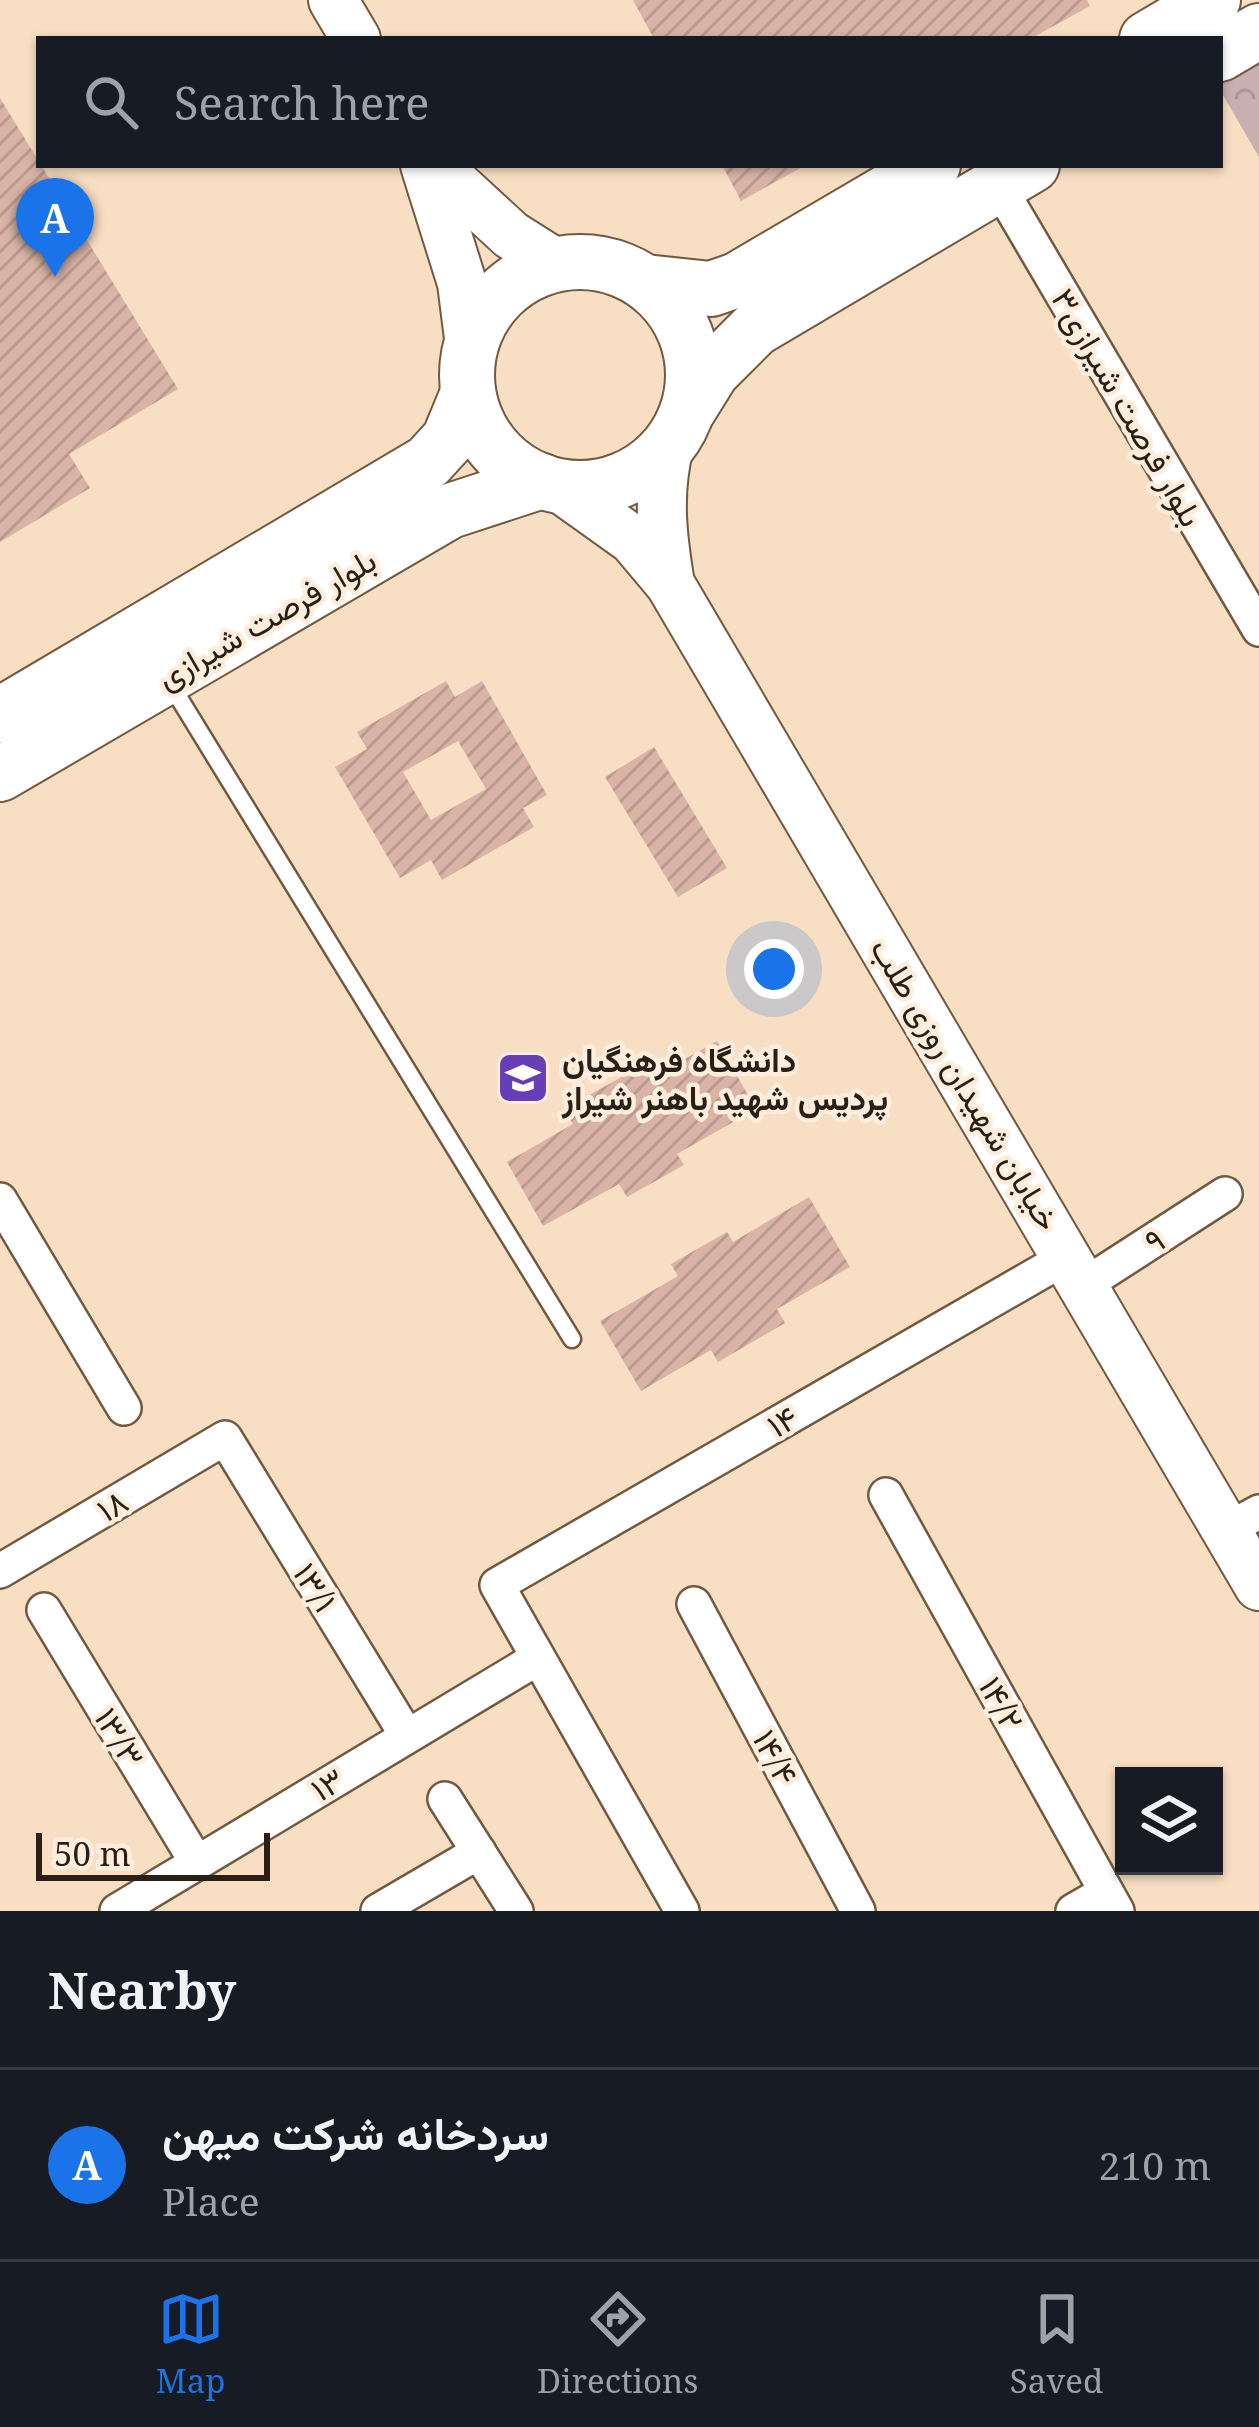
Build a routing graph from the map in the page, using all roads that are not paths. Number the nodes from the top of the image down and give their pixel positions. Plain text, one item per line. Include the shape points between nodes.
1 (333, 0) edge
2 (1213, 0) edge
3 (1259, 32) edge
4 (354, 36) edge
5 (1152, 36) edge
6 (1223, 52) edge
7 (426, 168) edge
8 (438, 168) edge
9 (928, 168) edge
10 (1015, 175) edge
11 (556, 265) junction
12 (645, 282) junction
13 (469, 369) junction
14 (678, 428) junction
15 (549, 483) junction
16 (670, 584) junction
17 (1259, 629) edge
18 (166, 676) junction
19 (0, 715) edge
20 (0, 774) edge
21 (1225, 1194) dead end
22 (0, 1200) edge
23 (1076, 1271) junction
24 (572, 1339) dead end
25 (124, 1408) dead end
26 (225, 1438) joint
27 (886, 1495) dead end
28 (1243, 1521) edge
29 (0, 1571) edge
30 (1259, 1586) edge
31 (694, 1604) dead end
32 (44, 1610) dead end
33 (538, 1658) junction
34 (407, 1736) junction
35 (445, 1799) dead end
36 (479, 1852) junction
37 (197, 1863) junction
38 (1112, 1901) edge
39 (117, 1911) edge
40 (378, 1911) edge
41 (516, 1911) edge
42 (682, 1911) edge
43 (858, 1911) edge
44 (1073, 1911) edge

1 - 4 street
2 - 5 main road
3 - 6 main road
7 - 13 street via 462,283
8 - 11 street via 511,236
9 - 12 main road via 737,280 711,289
10 - 14 main road via 755,329 712,372
10 - 17 street, ۳بلوار فرصت شیرازی
11 - 12 main road via 603,264
11 - 13 main road via 502,292 477,326
12 - 14 main road via 685,331 693,365
13 - 15 main road via 482,431 518,469
13 - 19 main road, بلوار فرصت شیرازی via 449,439 428,462
14 - 15 main road via 637,473 577,488
14 - 16 street, خیابان شهیدان روزی طلب via 660,480
15 - 16 street, خیابان شهیدان روزی طلب via 633,540
15 - 18 main road, بلوار فرصت شیرازی via 450,511
16 - 23 street, خیابان شهیدان روزی طلب
18 - 20 main road, بلوار فرصت شیرازی
18 - 24 lane
21 - 23 street, ۹
22 - 25 street
23 - 28 street, خیابان شهیدان روزی طلب
23 - 33 street, ۱۴ via 497,1585
26 - 29 street, ۱۸
26 - 34 street, ۱۳/۱
27 - 38 street, ۱۴/۲
28 - 30 street, خیابان شهیدان روزی طلب
31 - 43 street, ۱۴/۴
32 - 37 street, ۱۳/۳
33 - 34 street, ۱۳
33 - 42 street
34 - 37 street, ۱۳
35 - 36 street
36 - 40 street
36 - 41 street
37 - 39 street, ۱۳
38 - 44 street

